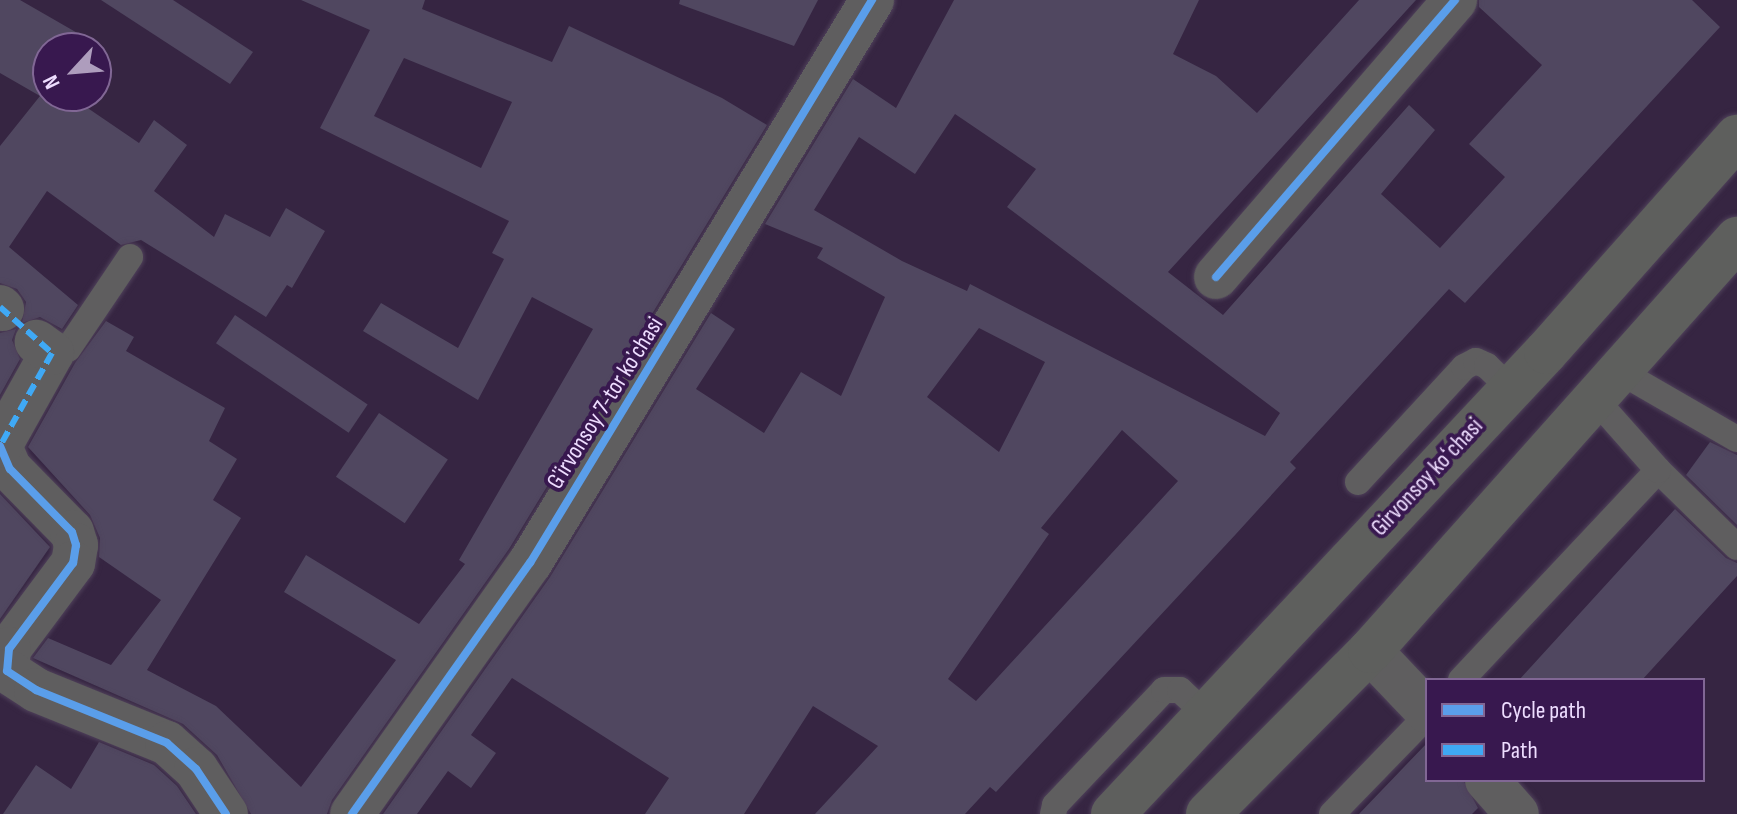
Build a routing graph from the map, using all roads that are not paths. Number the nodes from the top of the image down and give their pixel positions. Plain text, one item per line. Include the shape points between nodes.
1 (872, 0) edge
2 (1455, 0) edge
3 (1737, 137) edge
4 (1737, 239) edge
5 (130, 257) dead end
6 (1216, 277) dead end
7 (44, 347) joint
8 (1607, 385) junction
9 (1511, 389) junction
10 (1737, 439) edge
11 (0, 446) edge
12 (1658, 470) junction
13 (1358, 482) dead end
14 (1737, 547) edge
15 (1370, 651) junction
16 (1463, 678) edge
17 (1425, 712) edge
18 (1205, 713) junction
19 (1425, 716) edge
20 (1489, 782) edge
21 (226, 814) edge
22 (352, 814) edge
23 (1053, 814) edge
24 (1113, 814) edge
25 (1208, 814) edge
26 (1332, 814) edge
27 (1517, 814) edge

1 - 22 street, Gʼirvonsoy 7-tor koʼchasi via 530,563
2 - 6 street
3 - 9 main road, Girvonsoy koʻchasi
4 - 8 main road
5 - 7 lane via 69,347
7 - 11 street
8 - 10 lane
8 - 12 lane
8 - 15 main road
9 - 13 lane via 1487,366 1476,361 1464,367
9 - 18 main road, Girvonsoy koʻchasi
11 - 21 street via 10,469 72,532 76,545 73,563 9,649 7,671 36,690 167,743 196,769
12 - 14 lane
12 - 16 lane
15 - 17 street
15 - 25 main road
18 - 23 lane via 1180,690 1164,690 1055,805
18 - 24 main road, Girvonsoy koʻchasi
19 - 26 lane
20 - 27 street

